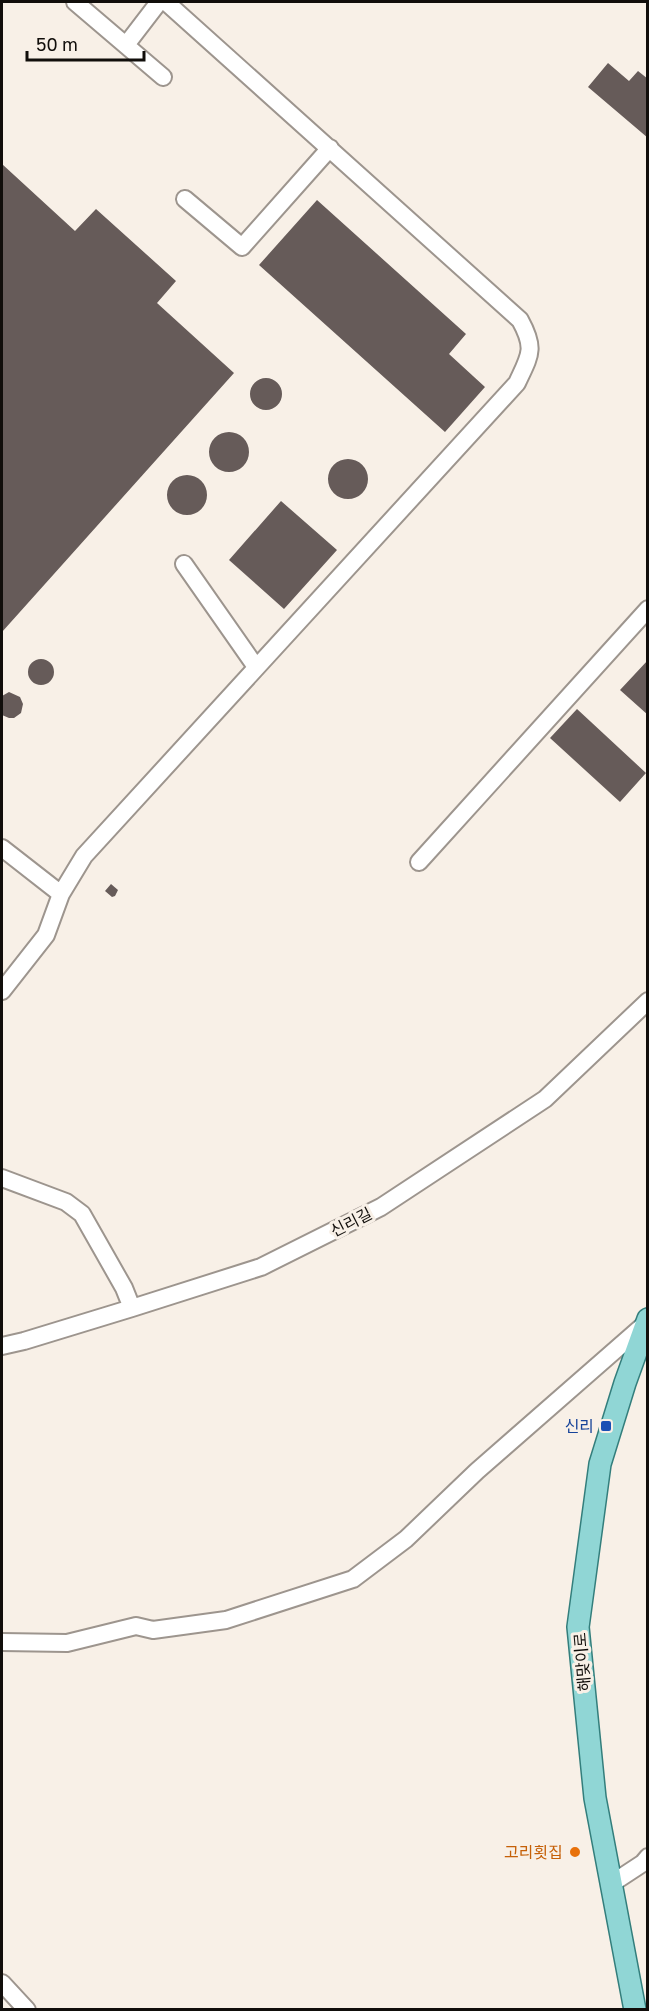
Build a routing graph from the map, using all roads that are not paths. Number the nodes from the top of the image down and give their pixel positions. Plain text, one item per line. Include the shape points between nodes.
1 (75, 2) edge
2 (159, 2) edge
3 (166, 2) edge
4 (126, 45) junction
5 (164, 77) dead end
6 (330, 148) junction
7 (185, 199) dead end
8 (184, 564) dead end
9 (648, 609) edge
10 (256, 667) junction
11 (2, 848) edge
12 (419, 862) dead end
13 (61, 894) junction
14 (2, 991) edge
15 (648, 1001) edge
16 (2, 1178) edge
17 (132, 1308) junction
18 (646, 1321) edge
19 (2, 1346) edge
20 (2, 1642) edge
21 (648, 1857) edge
22 (611, 1884) junction
23 (2, 1983) edge
24 (27, 2010) edge
25 (635, 2010) edge

1 - 4 street
2 - 4 street
3 - 6 street
4 - 5 street
6 - 7 street via 242,247
6 - 10 street via 520,320 529,337 529,356 517,383
8 - 10 street
9 - 12 street
10 - 13 street via 84,856
11 - 13 street
13 - 14 street via 46,935
15 - 17 street, 신리길 via 545,1099 381,1207 261,1267
16 - 17 street via 66,1202 82,1214
17 - 19 street, 신리길
18 - 20 street via 477,1470 406,1539 352,1580 226,1620 153,1630 136,1626 67,1643
18 - 22 main road, 해맞이로 via 600,1464 578,1628 595,1798
21 - 22 street
22 - 25 main road, 해맞이로
23 - 24 street

